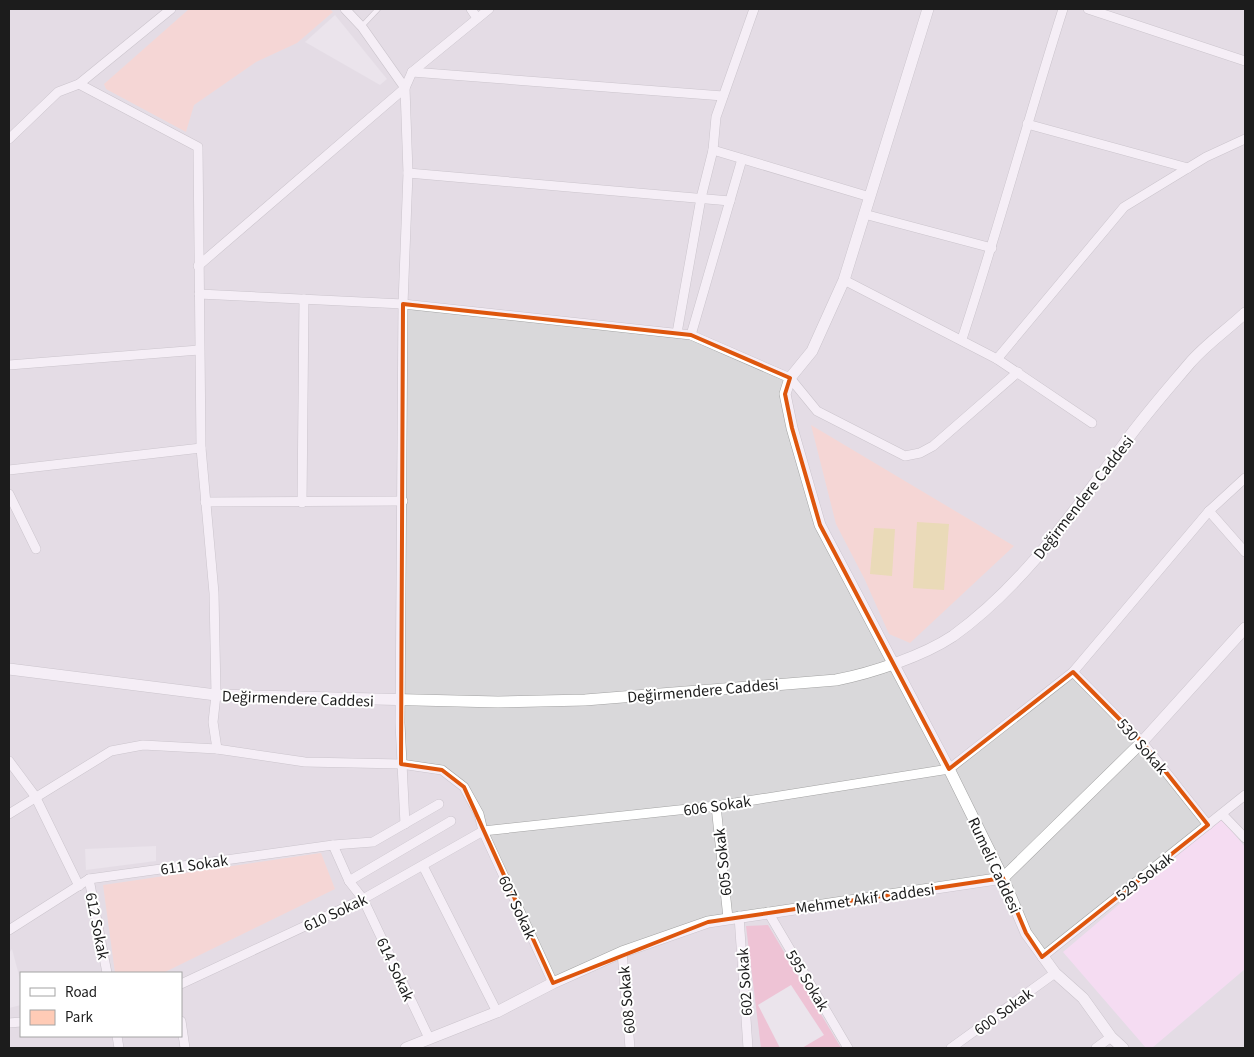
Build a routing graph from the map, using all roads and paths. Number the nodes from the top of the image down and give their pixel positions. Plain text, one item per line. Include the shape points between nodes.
1 (170, 9) edge
2 (345, 9) edge
3 (378, 9) edge
4 (470, 9) edge
5 (489, 9) edge
6 (754, 9) edge
7 (928, 9) edge
8 (1063, 9) edge
9 (1088, 9) edge
10 (477, 18) junction
11 (362, 27) junction
12 (1245, 61) edge
13 (412, 72) junction
14 (80, 84) junction
15 (405, 88) junction
16 (723, 96) junction
17 (1026, 124) junction
18 (9, 139) edge
19 (1245, 139) edge
20 (712, 150) junction
21 (742, 159) junction
22 (1188, 168) junction
23 (408, 173) junction
24 (870, 197) junction
25 (701, 198) junction
26 (730, 202) junction
27 (864, 214) junction
28 (992, 248) junction
29 (198, 266) junction
30 (844, 280) junction
31 (199, 294) junction
32 (304, 299) junction
33 (403, 304) junction
34 (1245, 313) edge
35 (677, 333) junction
36 (691, 335) junction
37 (962, 339) junction
38 (200, 350) junction
39 (997, 359) junction
40 (9, 365) edge
41 (1018, 372) junction
42 (790, 378) junction
43 (1092, 423) dead end
44 (201, 448) junction
45 (9, 470) edge
46 (1245, 478) edge
47 (9, 494) edge
48 (403, 501) junction
49 (205, 502) junction
50 (302, 503) junction
51 (1209, 511) junction
52 (36, 549) dead end
53 (1245, 552) edge
54 (1245, 628) edge
55 (892, 663) junction
56 (9, 669) edge
57 (1073, 672) junction
58 (216, 696) junction
59 (401, 700) junction
60 (1142, 742) junction
61 (217, 749) junction
62 (9, 761) edge
63 (401, 764) junction
64 (949, 769) junction
65 (1245, 795) edge
66 (34, 796) junction
67 (439, 804) dead end
68 (716, 806) junction
69 (9, 814) edge
70 (1222, 814) junction
71 (451, 820) dead end
72 (405, 824) junction
73 (1208, 825) junction
74 (483, 831) junction
75 (1245, 838) edge
76 (333, 845) junction
77 (423, 866) junction
78 (1003, 878) junction
79 (89, 879) junction
80 (349, 881) junction
81 (79, 886) junction
82 (363, 899) junction
83 (768, 912) junction
84 (733, 917) junction
85 (9, 930) edge
86 (622, 952) junction
87 (1042, 957) junction
88 (107, 972) edge
89 (1055, 973) junction
90 (553, 982) junction
91 (182, 984) edge
92 (497, 1012) junction
93 (182, 1028) edge
94 (1111, 1037) junction
95 (431, 1043) edge
96 (185, 1048) edge
97 (406, 1048) edge
98 (630, 1048) edge
99 (748, 1048) edge
100 (848, 1048) edge
101 (951, 1048) edge
102 (1096, 1048) edge
103 (1123, 1048) edge

1 - 14 street
2 - 11 street
3 - 11 lane
4 - 10 street
5 - 10 street
6 - 16 street
7 - 24 street
8 - 17 street
9 - 12 street
10 - 13 street
11 - 15 street
13 - 15 street
13 - 16 street
14 - 18 street via 58,92
14 - 29 street via 198,147
15 - 23 street
15 - 29 street
16 - 20 street via 716,117
17 - 22 street
17 - 28 street
19 - 22 street
20 - 21 street
20 - 25 street
21 - 24 street
21 - 26 street
22 - 39 street via 1124,208
23 - 25 street
23 - 33 street
24 - 27 street
25 - 26 street
25 - 35 street
26 - 36 street
27 - 28 street
27 - 30 street
28 - 37 street
29 - 31 street
30 - 37 street
30 - 42 street via 812,351
31 - 32 street
31 - 38 street
32 - 33 street
32 - 50 street
33 - 35 street
33 - 48 street
34 - 55 street, Değirmendere Caddesi via 1190,362 1124,443 1044,551 987,608 952,636
35 - 36 street
36 - 42 street
37 - 39 street
38 - 40 street
38 - 44 street
39 - 41 street
41 - 42 street via 933,446 905,456 817,411
41 - 43 street
42 - 55 street, Rumeli Caddesi via 785,394 820,524
44 - 45 street
44 - 49 street
46 - 51 street
47 - 52 street
48 - 50 street
48 - 59 street
49 - 50 street
49 - 58 street via 214,593
51 - 53 street
51 - 57 street
54 - 60 street
55 - 59 street, Değirmendere Caddesi via 836,680 585,700
55 - 64 street, Rumeli Caddesi
56 - 58 street, Değirmendere Caddesi
57 - 60 street, 530 Sokak
57 - 64 street
58 - 59 street, Değirmendere Caddesi
58 - 61 street via 213,722
59 - 63 street
60 - 73 street, 530 Sokak
60 - 78 street
61 - 63 street, 607 Sokak via 305,762
61 - 66 street, 607 Sokak via 143,745 110,752
62 - 66 street
63 - 72 street
63 - 74 street, 607 Sokak via 442,770 457,781 479,814
64 - 68 street, 606 Sokak
64 - 78 street, Rumeli Caddesi
65 - 70 street, 529 Sokak
66 - 69 street, 607 Sokak
66 - 81 street
67 - 72 street, 611 Sokak
68 - 74 street, 606 Sokak
68 - 84 street, 605 Sokak
70 - 73 street, 529 Sokak
70 - 75 street
71 - 80 street
72 - 76 street, 611 Sokak via 373,842
73 - 87 street, 529 Sokak
74 - 77 street, 610 Sokak
74 - 90 street, 607 Sokak
76 - 79 street, 611 Sokak
76 - 80 street
77 - 82 street, 610 Sokak
77 - 92 street
78 - 83 street, Mehmet Akif Caddesi
78 - 87 street, Rumeli Caddesi via 1026,933
79 - 81 street, 611 Sokak
79 - 88 street, 612 Sokak
80 - 82 street
81 - 85 street, 611 Sokak
82 - 91 street, 610 Sokak
82 - 95 street, 614 Sokak
83 - 84 street, Mehmet Akif Caddesi
83 - 100 street, 595 Sokak
84 - 86 street, Mehmet Akif Caddesi via 708,922
84 - 99 street, 602 Sokak
86 - 90 street, Mehmet Akif Caddesi
86 - 98 street, 608 Sokak
87 - 89 street, Rumeli Caddesi
89 - 94 street, Rumeli Caddesi via 1082,998
89 - 101 street, 600 Sokak
90 - 92 street, Mehmet Akif Caddesi
92 - 95 street, Mehmet Akif Caddesi
93 - 96 street
94 - 102 street
94 - 103 street, Rumeli Caddesi
95 - 97 street, Mehmet Akif Caddesi

